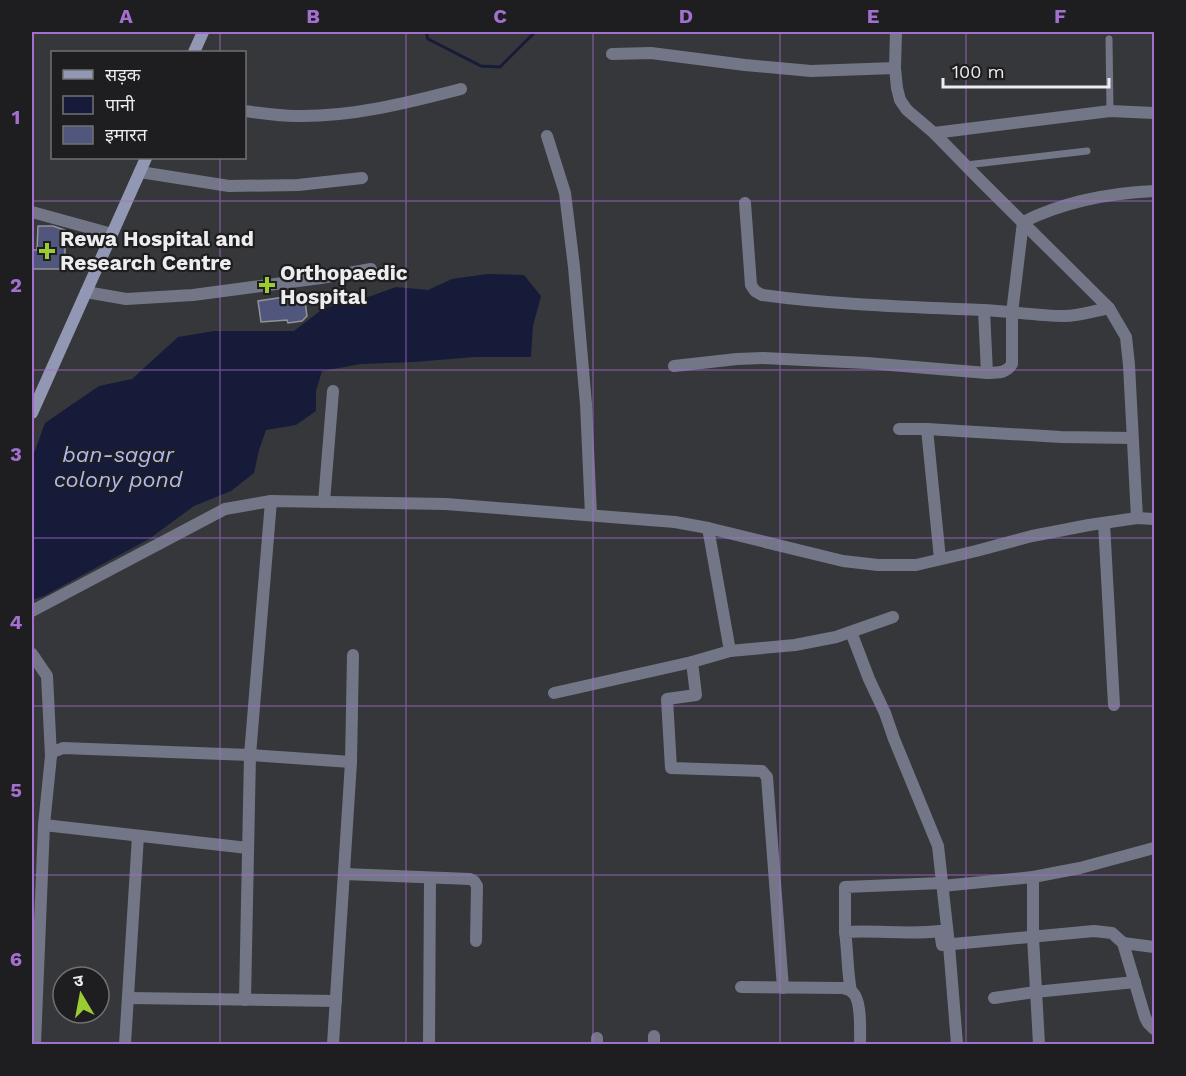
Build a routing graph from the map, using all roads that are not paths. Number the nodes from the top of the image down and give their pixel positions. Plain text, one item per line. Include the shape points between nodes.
1 (203, 32) edge
2 (896, 32) edge
3 (1108, 39) dead end
4 (194, 51) edge
5 (612, 54) dead end
6 (895, 68) junction
7 (461, 89) dead end
8 (246, 111) edge
9 (1110, 111) junction
10 (1155, 113) edge
11 (934, 133) junction
12 (547, 136) dead end
13 (1087, 151) dead end
14 (146, 159) edge
15 (966, 165) junction
16 (140, 172) junction
17 (362, 178) dead end
18 (1155, 191) edge
19 (745, 203) dead end
20 (32, 212) edge
21 (1023, 222) junction
22 (112, 234) junction
23 (371, 269) dead end
24 (86, 292) junction
25 (1109, 308) junction
26 (984, 310) junction
27 (1012, 313) junction
28 (674, 366) dead end
29 (987, 373) junction
30 (333, 391) dead end
31 (32, 413) edge
32 (900, 429) dead end
33 (927, 429) junction
34 (1132, 438) junction
35 (271, 501) junction
36 (324, 502) junction
37 (591, 515) junction
38 (1137, 518) junction
39 (1155, 519) edge
40 (1104, 523) junction
41 (708, 528) junction
42 (940, 559) junction
43 (32, 610) edge
44 (893, 617) dead end
45 (851, 632) junction
46 (730, 651) junction
47 (32, 654) edge
48 (353, 655) dead end
49 (692, 662) junction
50 (554, 693) dead end
51 (1114, 705) dead end
52 (250, 755) junction
53 (51, 756) junction
54 (351, 762) junction
55 (44, 825) junction
56 (138, 836) junction
57 (248, 848) junction
58 (1155, 848) edge
59 (344, 874) junction
60 (1033, 877) junction
61 (430, 878) junction
62 (942, 884) junction
63 (36, 919) edge
64 (845, 932) junction
65 (1033, 937) junction
66 (476, 941) dead end
67 (1123, 944) junction
68 (949, 945) junction
69 (1155, 947) edge
70 (1135, 982) junction
71 (741, 987) dead end
72 (783, 988) junction
73 (851, 991) junction
74 (1035, 992) junction
75 (128, 998) junction
76 (993, 998) dead end
77 (245, 1000) junction
78 (336, 1001) junction
79 (1155, 1029) edge
80 (35, 1044) edge
81 (125, 1044) edge
82 (333, 1044) edge
83 (429, 1044) edge
84 (860, 1044) edge
85 (957, 1044) edge
86 (1039, 1044) edge

1 - 4 main road
2 - 6 street
3 - 9 lane
5 - 6 street via 651,53 811,71
6 - 11 street via 900,100
7 - 8 street via 400,105 336,115
9 - 10 street
9 - 11 street
11 - 15 street
12 - 37 street via 565,193 574,267
13 - 15 lane
14 - 16 main road
15 - 21 street
16 - 17 street via 229,186 298,185
16 - 22 main road
18 - 21 street via 1110,195
19 - 26 street via 751,285 762,295 847,304
20 - 22 street
21 - 25 street
21 - 27 street
22 - 24 main road
23 - 24 street via 193,295 126,298
24 - 31 main road
25 - 27 street via 1066,316
25 - 34 street via 1126,337
26 - 27 street
26 - 29 street
27 - 29 street via 1012,364 1005,372
28 - 29 street via 763,358
30 - 36 street
32 - 33 street
33 - 34 street
33 - 42 street
34 - 38 street
35 - 36 street
35 - 43 street via 225,509
35 - 52 street
36 - 37 street via 446,504
37 - 41 street
38 - 39 street
38 - 40 street
40 - 42 street
40 - 51 street
41 - 42 street via 843,561 916,565
41 - 46 street
44 - 45 street
45 - 46 street via 795,645
45 - 62 street via 938,846
46 - 49 street
47 - 53 street via 47,676
48 - 54 street
49 - 50 street
49 - 72 street via 696,695 667,699 671,768 762,771 768,777
52 - 53 street via 63,748
52 - 54 street
52 - 57 street
53 - 55 street
54 - 59 street
55 - 56 street
55 - 63 street
56 - 57 street
56 - 75 street
57 - 77 street
58 - 60 street
59 - 61 street
59 - 78 street
60 - 62 street
60 - 65 street
61 - 66 street via 470,879 477,885
61 - 83 street
62 - 64 street via 845,887
62 - 68 street
63 - 80 street
64 - 68 street via 940,931 942,945
64 - 73 street
65 - 67 street via 1106,931
65 - 68 street
65 - 74 street
67 - 69 street
67 - 70 street
68 - 85 street
70 - 74 street
70 - 79 street via 1145,1017
71 - 72 street
72 - 73 street
73 - 84 street via 859,1011
74 - 76 street
74 - 86 street
75 - 77 street
75 - 81 street
77 - 78 street
78 - 82 street

